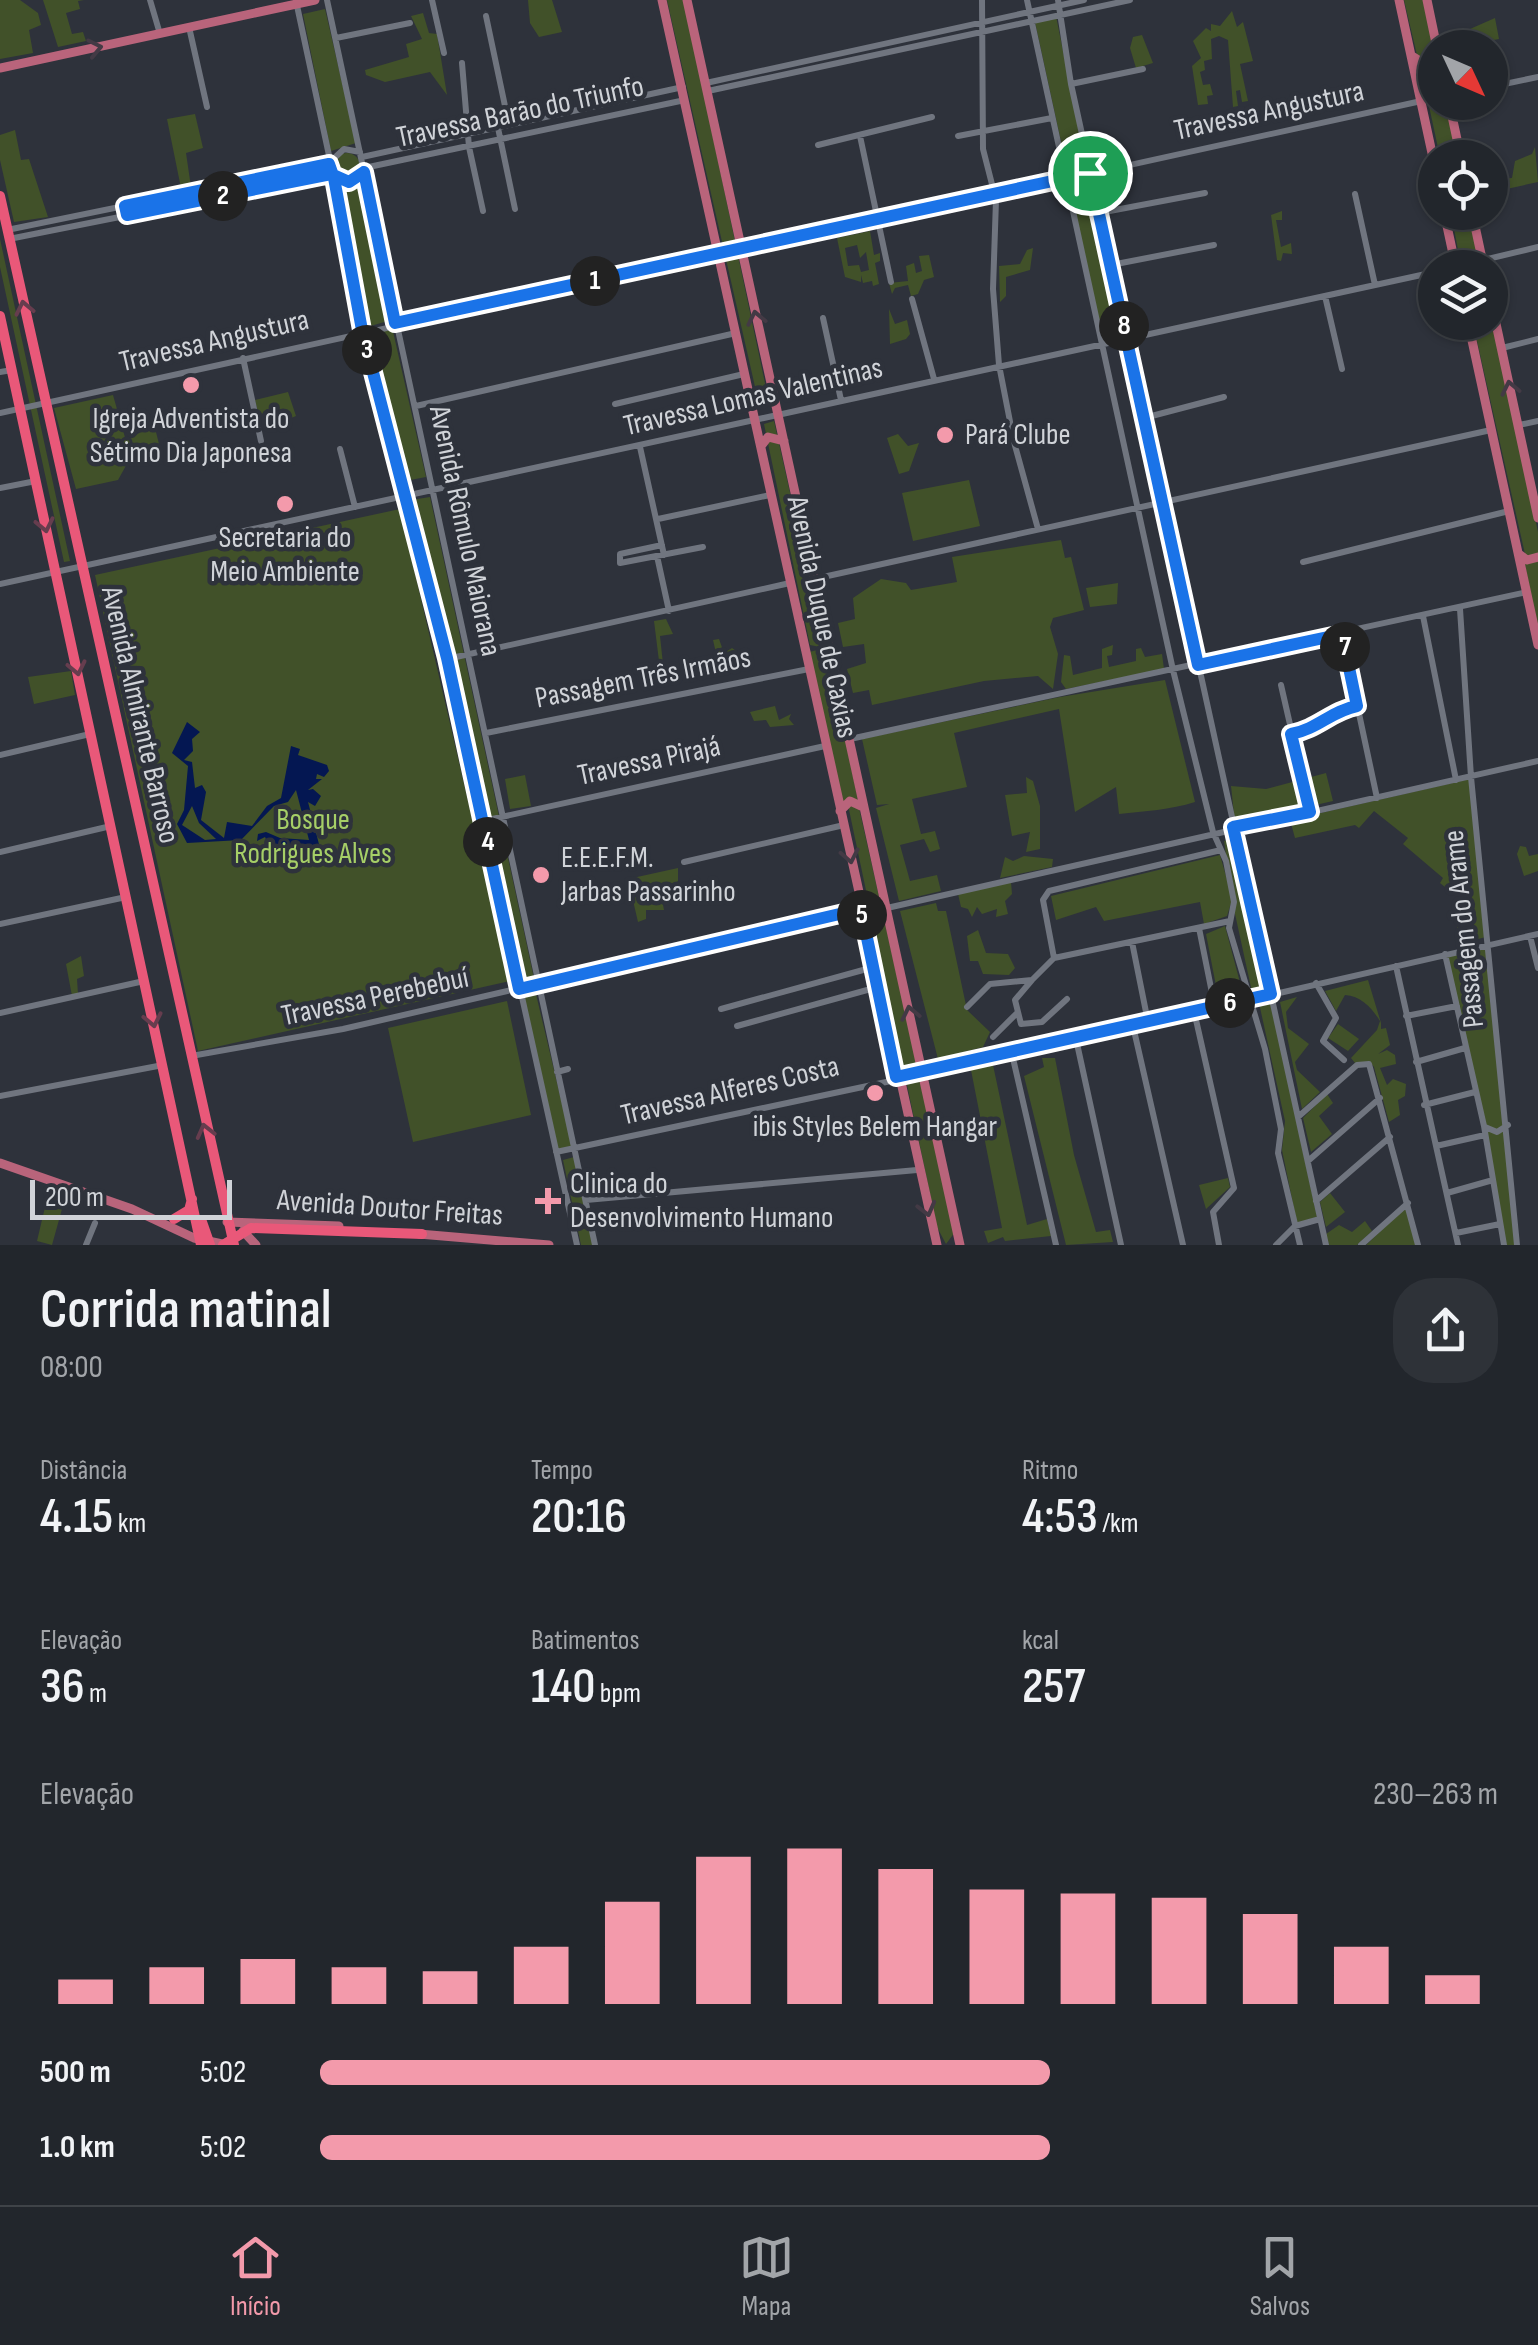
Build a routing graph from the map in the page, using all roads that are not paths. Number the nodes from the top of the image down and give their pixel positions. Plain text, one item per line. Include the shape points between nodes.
1 (150, 0) edge
2 (315, 0) edge
3 (327, 0) edge
4 (432, 0) edge
5 (662, 0) edge
6 (687, 0) edge
7 (982, 0) edge
8 (1028, 0) edge
9 (1084, 0) edge
10 (1130, 0) edge
11 (1399, 0) edge
12 (1427, 0) edge
13 (296, 2) edge
14 (1058, 8) edge
15 (1029, 11) junction
16 (486, 16) dead end
17 (984, 20) junction
18 (1030, 21) junction
19 (410, 23) dead end
20 (189, 27) junction
21 (986, 30) junction
22 (1433, 30) edge
23 (160, 34) junction
24 (336, 38) junction
25 (444, 53) dead end
26 (843, 53) junction
27 (1410, 54) junction
28 (1418, 61) edge
29 (462, 63) dead end
30 (0, 68) edge
31 (1143, 70) dead end
32 (1538, 77) edge
33 (1508, 83) edge
34 (1071, 84) junction
35 (683, 87) junction
36 (1418, 88) edge
37 (708, 92) junction
38 (1418, 102) edge
39 (687, 103) junction
40 (207, 108) dead end
41 (560, 116) junction
42 (932, 117) dead end
43 (1052, 118) junction
44 (509, 125) junction
45 (562, 127) junction
46 (498, 128) junction
47 (983, 132) junction
48 (470, 134) junction
49 (860, 136) junction
50 (958, 136) dead end
51 (501, 139) junction
52 (818, 145) dead end
53 (406, 146) junction
54 (470, 147) junction
55 (361, 154) junction
56 (408, 159) junction
57 (330, 162) junction
58 (364, 170) junction
59 (1090, 173) junction
60 (332, 176) junction
61 (1065, 179) junction
62 (246, 181) junction
63 (249, 191) junction
64 (1205, 193) dead end
65 (1355, 194) dead end
66 (728, 195) junction
67 (993, 195) junction
68 (0, 196) edge
69 (167, 197) junction
70 (706, 198) junction
71 (125, 206) junction
72 (168, 207) junction
73 (515, 210) dead end
74 (483, 211) dead end
75 (1099, 213) junction
76 (78, 215) junction
77 (127, 215) junction
78 (879, 220) junction
79 (80, 225) junction
80 (8, 235) junction
81 (1214, 244) dead end
82 (1538, 248) edge
83 (741, 250) junction
84 (719, 255) junction
85 (1508, 257) edge
86 (1111, 264) junction
87 (1418, 276) edge
88 (892, 282) dead end
89 (1375, 285) junction
90 (1324, 296) junction
91 (912, 299) dead end
92 (0, 316) edge
93 (823, 318) dead end
94 (395, 323) junction
95 (362, 330) junction
96 (736, 332) junction
97 (1127, 339) junction
98 (1538, 339) edge
99 (1472, 340) edge
100 (1500, 340) edge
101 (1101, 344) junction
102 (1502, 348) junction
103 (243, 358) junction
104 (999, 365) junction
105 (1342, 369) dead end
106 (6, 371) edge
107 (746, 374) junction
108 (934, 379) junction
109 (770, 383) junction
110 (750, 392) junction
111 (1224, 397) dead end
112 (841, 400) junction
113 (44, 404) junction
114 (616, 404) dead end
115 (415, 406) junction
116 (20, 408) junction
117 (0, 413) edge
118 (777, 413) junction
119 (755, 418) junction
120 (1144, 418) junction
121 (1538, 421) edge
122 (1518, 425) junction
123 (1491, 430) junction
124 (261, 440) dead end
125 (784, 441) junction
126 (640, 446) junction
127 (761, 446) junction
128 (340, 449) dead end
129 (36, 481) junction
130 (0, 488) edge
131 (432, 491) junction
132 (770, 494) junction
133 (406, 497) junction
134 (1162, 500) junction
135 (1138, 505) junction
136 (355, 507) junction
137 (1509, 511) junction
138 (1537, 512) edge
139 (658, 519) junction
140 (1038, 529) junction
141 (662, 545) junction
142 (703, 547) dead end
143 (1517, 552) junction
144 (661, 555) junction
145 (1538, 557) edge
146 (1303, 562) dead end
147 (80, 566) junction
148 (56, 572) junction
149 (814, 579) junction
150 (790, 583) junction
151 (0, 584) edge
152 (1526, 592) junction
153 (1460, 609) junction
154 (669, 611) junction
155 (1423, 616) junction
156 (1342, 634) junction
157 (827, 640) junction
158 (1538, 645) edge
159 (804, 646) junction
160 (468, 654) junction
161 (447, 658) junction
162 (1198, 665) junction
163 (809, 670) junction
164 (1173, 670) junction
165 (1281, 686) dead end
166 (1357, 706) junction
167 (486, 733) junction
168 (91, 734) junction
169 (1291, 734) junction
170 (850, 739) junction
171 (825, 746) junction
172 (0, 754) edge
173 (1538, 762) edge
174 (1471, 777) junction
175 (1456, 780) junction
176 (1377, 798) junction
177 (863, 806) junction
178 (840, 811) junction
179 (1310, 812) junction
180 (504, 816) junction
181 (484, 821) junction
182 (844, 825) junction
183 (112, 826) junction
184 (1233, 827) junction
185 (1213, 832) junction
186 (1221, 850) junction
187 (0, 852) edge
188 (684, 862) dead end
189 (127, 897) junction
190 (888, 908) junction
191 (861, 909) junction
192 (1230, 921) junction
193 (0, 924) edge
194 (1198, 928) junction
195 (1534, 935) edge
196 (1132, 942) junction
197 (1488, 943) junction
198 (1446, 954) junction
199 (1054, 958) junction
200 (1396, 966) junction
201 (874, 967) junction
202 (1538, 968) edge
203 (1032, 980) junction
204 (145, 981) junction
205 (1316, 983) junction
206 (537, 985) junction
207 (878, 986) junction
208 (519, 989) junction
209 (1271, 994) junction
210 (1067, 998) dead end
211 (1214, 998) dead end
212 (1253, 998) junction
213 (1457, 1006) junction
214 (967, 1007) dead end
215 (721, 1009) dead end
216 (1194, 1012) junction
217 (0, 1013) edge
218 (1016, 1014) junction
219 (1406, 1016) junction
220 (1148, 1022) junction
221 (737, 1026) dead end
222 (1133, 1026) junction
223 (993, 1037) dead end
224 (1076, 1039) junction
225 (1465, 1048) junction
226 (1012, 1054) junction
227 (190, 1056) junction
228 (1344, 1060) dead end
229 (1416, 1062) junction
230 (163, 1064) junction
231 (568, 1069) dead end
232 (557, 1072) junction
233 (923, 1072) junction
234 (896, 1077) junction
235 (1475, 1092) junction
236 (0, 1096) edge
237 (1380, 1098) junction
238 (1424, 1105) junction
239 (1298, 1117) junction
240 (1508, 1125) junction
241 (1485, 1131) junction
242 (1390, 1137) junction
243 (1436, 1146) junction
244 (575, 1148) junction
245 (556, 1152) junction
246 (1308, 1161) junction
247 (0, 1163) edge
248 (917, 1170) junction
249 (1492, 1180) junction
250 (1447, 1193) junction
251 (192, 1198) junction
252 (586, 1200) junction
253 (1316, 1200) junction
254 (1408, 1203) junction
255 (174, 1219) dead end
256 (1320, 1219) junction
257 (227, 1222) junction
258 (251, 1222) junction
259 (95, 1223) dead end
260 (1500, 1224) junction
261 (1295, 1226) junction
262 (957, 1232) junction
263 (1456, 1233) junction
264 (420, 1235) junction
265 (473, 1242) edge
266 (205, 1243) edge
267 (938, 1244) edge
268 (86, 1245) edge
269 (228, 1245) edge
270 (256, 1245) edge
271 (549, 1245) edge
272 (576, 1245) edge
273 (595, 1245) edge
274 (950, 1245) edge
275 (960, 1245) edge
276 (1056, 1245) edge
277 (1121, 1245) edge
278 (1183, 1245) edge
279 (1219, 1245) edge
280 (1276, 1245) edge
281 (1300, 1245) edge
282 (1326, 1245) edge
283 (1361, 1245) edge
284 (1418, 1245) edge
285 (1458, 1245) edge
286 (1504, 1245) edge
287 (1517, 1245) edge

1 - 23 street
2 - 13 main road
3 - 24 street, Avenida Rômulo Maiorana
4 - 25 street
5 - 35 main road, Avenida Duque de Caxias
6 - 37 main road, Avenida Duque de Caxias
7 - 17 street
8 - 15 street
9 - 14 street
10 - 14 street
11 - 27 main road
12 - 22 main road
13 - 20 main road
13 - 57 street
14 - 15 street
14 - 18 street
14 - 34 street
15 - 17 street
15 - 18 street
16 - 44 street
17 - 21 street
17 - 26 street
18 - 21 street
18 - 43 street
19 - 24 street
20 - 23 main road
20 - 40 street
21 - 26 street
21 - 47 street
30 -> 23 main road
24 - 55 street, Avenida Rômulo Maiorana
26 - 37 street
26 - 37 street via 765,68
27 - 28 main road
27 - 36 main road
29 - 48 street
31 - 34 street
32 - 33 street
34 - 59 street
35 - 39 main road, Avenida Duque de Caxias
35 - 41 street, Travessa Barão do Triunfo
37 - 39 main road via 700,110
37 - 66 main road, Avenida Duque de Caxias
38 - 59 street, Travessa Angustura
39 - 45 street, Travessa Barão do Triunfo
39 - 70 main road, Avenida Duque de Caxias
41 - 44 street, Travessa Barão do Triunfo
41 - 45 street
42 - 49 street
43 - 47 street
43 - 61 street
44 - 46 street, Travessa Barão do Triunfo
45 - 51 street, Travessa Barão do Triunfo
46 - 48 street, Travessa Barão do Triunfo
46 - 51 street
47 - 50 street
47 - 67 street
48 - 53 street, Travessa Barão do Triunfo
48 - 54 street
49 - 52 street
49 - 78 street
51 - 54 street, Travessa Barão do Triunfo
51 - 73 street
53 - 55 street, Travessa Barão do Triunfo
53 - 56 street
54 - 56 street, Travessa Barão do Triunfo
54 - 74 street
55 - 57 street via 344,149
55 - 58 street, Avenida Rômulo Maiorana
56 - 58 street, Travessa Barão do Triunfo
57 - 60 street
57 - 62 street
58 - 60 street via 349,182
58 - 94 street, Avenida Rômulo Maiorana
59 - 61 street, Travessa Angustura
59 - 75 street
60 - 63 street
60 - 95 street, Avenida Rômulo Maiorana
61 - 67 street, Travessa Angustura
61 - 101 street
62 - 63 street
62 - 69 street
63 - 72 street
64 - 75 street
65 - 89 street
66 - 70 main road via 716,186
66 - 83 main road, Avenida Duque de Caxias
67 - 78 street, Travessa Angustura
67 - 104 street
68 - 80 highway, Avenida Almirante Barroso
69 - 71 street
69 - 72 street
70 - 84 main road, Avenida Duque de Caxias
71 - 76 street
71 - 77 street
72 - 77 street
75 - 86 street
76 - 79 street
76 - 80 street
77 - 79 street
78 - 83 street, Travessa Angustura
78 - 88 street
79 - 80 street
113 -> 80 highway, Avenida Almirante Barroso
81 - 86 street
82 - 85 street
83 - 84 street, Travessa Angustura
109 -> 83 main road, Avenida Duque de Caxias
84 - 94 street, Travessa Angustura
84 - 96 main road, Avenida Duque de Caxias
86 - 97 street
87 - 89 street, Travessa Lomas Valentinas
89 - 90 street, Travessa Lomas Valentinas
90 - 97 street, Travessa Lomas Valentinas
90 - 105 street
91 - 108 street
92 - 106 highway, Avenida Almirante Barroso
93 - 112 street
94 - 95 street, Travessa Angustura
94 - 115 street, Avenida Rômulo Maiorana
95 - 103 street, Travessa Angustura
95 - 133 street, Avenida Rômulo Maiorana
96 - 107 main road, Avenida Duque de Caxias
96 - 115 street
97 - 101 street, Travessa Lomas Valentinas
97 - 120 street
98 - 102 street
99 - 123 main road
100 - 102 main road
101 - 104 street, Travessa Lomas Valentinas
101 - 135 street
122 -> 102 main road
103 - 113 street, Travessa Angustura
103 - 124 street
104 - 108 street, Travessa Lomas Valentinas
104 - 140 street
106 - 116 highway, Avenida Almirante Barroso
107 - 110 main road, Avenida Duque de Caxias
107 - 114 street
108 - 112 street, Travessa Lomas Valentinas
109 - 110 main road via 763,395
109 - 118 main road, Avenida Duque de Caxias
110 - 119 main road, Avenida Duque de Caxias
111 - 120 street
112 - 118 street, Travessa Lomas Valentinas
113 - 116 street, Travessa Angustura
113 - 147 highway, Avenida Almirante Barroso
115 - 131 street, Avenida Rômulo Maiorana
116 - 117 street, Travessa Angustura
116 - 129 highway, Avenida Almirante Barroso
118 - 119 street, Travessa Lomas Valentinas
118 - 125 main road, Avenida Duque de Caxias
119 - 126 street, Travessa Lomas Valentinas
119 - 127 main road, Avenida Duque de Caxias
120 - 134 street
121 - 122 street
122 - 138 main road
123 - 134 street
123 - 137 main road
125 - 127 main road via 768,436
125 - 149 main road, Avenida Duque de Caxias
126 - 131 street, Travessa Lomas Valentinas
126 - 139 street
127 - 132 main road, Avenida Duque de Caxias
128 - 136 street
129 - 130 street
129 -> 148 highway, Avenida Almirante Barroso
131 - 133 street, Travessa Lomas Valentinas
131 - 160 street, Avenida Rômulo Maiorana
132 - 139 street
132 - 150 main road, Avenida Duque de Caxias
133 - 136 street, Travessa Lomas Valentinas
133 - 161 street, Avenida Rômulo Maiorana
134 - 135 street
134 - 162 street
135 - 140 street
135 - 164 street
136 - 147 street, Travessa Lomas Valentinas
137 - 143 main road
137 - 146 street
139 - 141 street
140 - 149 street
141 - 144 street
141 - 144 street via 620,554 620,563
142 - 144 street
143 - 145 main road via 1527,560
143 - 152 main road
144 - 154 street
147 - 148 street, Travessa Lomas Valentinas
147 - 227 highway, Avenida Almirante Barroso
148 - 151 street, Travessa Lomas Valentinas
148 -> 168 highway, Avenida Almirante Barroso
149 - 157 main road, Avenida Duque de Caxias
150 - 154 street
150 - 159 main road, Avenida Duque de Caxias
152 - 153 street
152 - 158 main road
153 - 155 street
153 - 174 street, Passagem do Arame
154 - 160 street
155 - 156 street
155 - 175 street
156 - 162 street
156 - 166 street
157 - 159 main road via 818,650
157 - 170 main road, Avenida Duque de Caxias
159 - 163 main road, Avenida Duque de Caxias
160 - 161 street
160 - 167 street, Avenida Rômulo Maiorana
161 - 181 street, Avenida Rômulo Maiorana
162 - 164 street
162 - 184 street
163 - 167 street, Passagem Três Irmãos
163 - 171 main road, Avenida Duque de Caxias
164 - 170 street
164 - 185 street
165 - 169 street
166 - 169 street via 1334,711 1316,729
166 - 176 street
167 - 180 street, Avenida Rômulo Maiorana
168 - 172 street
168 - 183 highway, Avenida Almirante Barroso
169 - 179 street
170 - 177 main road, Avenida Duque de Caxias
171 - 178 main road, Avenida Duque de Caxias
171 - 180 street, Travessa Pirajá
173 - 174 street
174 - 175 street
174 - 197 street, Passagem do Arame
175 - 176 street
176 - 179 street
177 - 178 main road via 850,801
177 - 190 main road, Avenida Duque de Caxias
178 - 182 main road, Avenida Duque de Caxias
179 - 184 street
180 - 181 street, Travessa Pirajá
180 - 206 street, Avenida Rômulo Maiorana
181 - 208 street, Avenida Rômulo Maiorana
182 - 188 street
182 -> 191 main road, Avenida Duque de Caxias
183 - 187 street
183 - 189 highway, Avenida Almirante Barroso
184 - 185 street
184 - 209 street
185 - 186 street
185 - 190 street
186 - 192 street via 1234,902
186 - 199 street via 1049,891 1043,900
189 - 193 street
189 - 204 highway, Avenida Almirante Barroso
233 -> 190 main road, Avenida Duque de Caxias
191 - 201 main road, Avenida Duque de Caxias
191 - 206 street, Travessa Perebebuí
192 - 194 street
192 - 212 street via 1243,987
194 - 196 street
194 - 211 street
195 - 197 street, Travessa Alferes Costa
195 - 202 street
196 - 199 street
196 - 220 street
197 - 198 street, Travessa Alferes Costa
197 - 240 street, Passagem do Arame
198 - 200 street, Travessa Alferes Costa
198 - 213 street, Passagem do Arame
199 - 203 street
200 - 205 street, Travessa Alferes Costa
200 - 219 street
201 - 207 main road, Avenida Duque de Caxias
201 - 215 street
203 - 214 street via 990,984
203 - 218 street via 1015,1000
204 - 217 street
204 -> 230 highway, Avenida Almirante Barroso
205 - 209 street, Travessa Alferes Costa
205 - 228 street via 1336,1018 1322,1041
206 - 208 street, Travessa Perebebuí
206 - 232 street, Avenida Rômulo Maiorana
207 - 221 street
207 - 234 main road, Avenida Duque de Caxias
208 - 227 street, Travessa Perebebuí
208 - 245 street, Avenida Rômulo Maiorana
209 - 212 street, Travessa Alferes Costa
209 - 239 street
210 - 218 street via 1042,1022 1026,1026
212 - 216 street, Travessa Alferes Costa
212 - 261 street
213 - 219 street
213 - 225 street, Passagem do Arame
216 - 220 street, Travessa Alferes Costa
216 - 279 street via 1233,1191 1212,1216
218 - 223 street
219 - 229 street
220 - 222 street, Travessa Alferes Costa
222 - 224 street, Travessa Alferes Costa
222 - 278 street
224 - 226 street, Travessa Alferes Costa
224 - 277 street
225 - 229 street
225 - 235 street, Passagem do Arame
226 - 233 street, Travessa Alferes Costa
226 - 276 street
257 -> 227 highway, Avenida Almirante Barroso
229 - 238 street
230 - 236 street
230 - 251 highway, Avenida Almirante Barroso
231 - 232 street
232 - 244 street, Avenida Rômulo Maiorana
233 - 234 street, Travessa Alferes Costa
233 - 262 main road, Avenida Duque de Caxias
234 - 244 street, Travessa Alferes Costa
234 - 248 main road, Avenida Duque de Caxias
235 - 238 street
235 - 241 street, Passagem do Arame
237 - 239 street via 1366,1063
237 - 242 street
237 - 246 street
238 - 243 street
239 - 246 street
240 - 241 street
240 - 287 street, Passagem do Arame
241 - 243 street
241 - 249 street, Passagem do Arame
242 - 253 street
242 - 254 street
243 - 250 street
244 - 245 street, Travessa Alferes Costa
244 - 252 street, Avenida Rômulo Maiorana
245 - 272 street, Avenida Rômulo Maiorana
246 - 253 street
247 - 266 main road via 132,1209
248 - 252 street
248 -> 267 main road, Avenida Duque de Caxias
249 - 250 street
249 - 260 street, Passagem do Arame
250 - 263 street
251 - 255 highway via 189,1210
251 - 266 highway, Avenida Almirante Barroso
252 - 273 street, Avenida Rômulo Maiorana
253 - 256 street
254 - 283 street
254 - 284 street
256 - 261 street
256 - 282 street
257 - 258 main road, Avenida Doutor Freitas
257 - 269 highway, Avenida Almirante Barroso
258 - 264 main road, Avenida Doutor Freitas
258 - 270 main road via 243,1232
259 - 268 street
260 - 263 street
260 - 286 street, Passagem do Arame
261 - 280 street
261 - 281 street
262 - 274 main road
262 - 275 main road, Avenida Duque de Caxias
263 - 285 street
264 - 265 main road, Avenida Doutor Freitas
264 - 269 highway via 251,1228
265 - 271 main road, Avenida Doutor Freitas
266 - 269 main road

